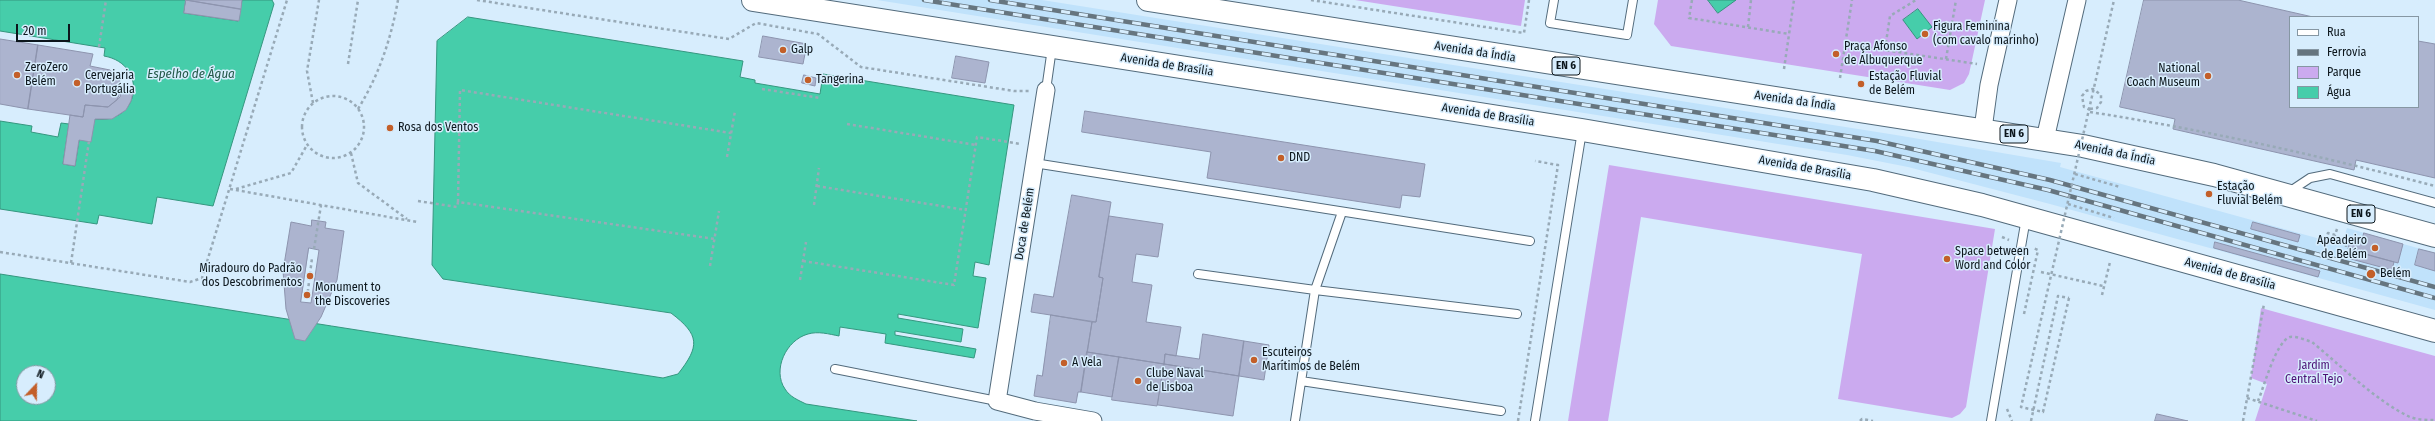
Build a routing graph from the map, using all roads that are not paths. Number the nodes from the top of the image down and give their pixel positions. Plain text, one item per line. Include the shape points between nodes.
1 (753, 0) edge
2 (1148, 0) edge
3 (1554, 0) edge
4 (1633, 0) edge
5 (2008, 0) edge
6 (2077, 0) edge
7 (1052, 47) junction
8 (1046, 90) joint
9 (1983, 129) junction
10 (1582, 130) junction
11 (2045, 139) junction
12 (1036, 155) junction
13 (2286, 194) junction
14 (2435, 203) edge
15 (1342, 212) junction
16 (2026, 217) junction
17 (2435, 236) edge
18 (1530, 241) dead end
19 (1198, 274) dead end
20 (1314, 290) junction
21 (1517, 314) dead end
22 (2435, 331) edge
23 (835, 369) dead end
24 (1301, 381) junction
25 (997, 402) junction
26 (1501, 411) dead end
27 (1093, 421) edge
28 (1296, 421) edge
29 (1535, 421) edge
30 (1991, 421) edge

1 - 7 main road, Avenida de Brasília
2 - 9 main road, Avenida da Índia / EN 6
3 - 4 lane via 1550,23 1627,35
5 - 9 street via 1989,85
6 - 11 street
7 - 8 lane, Doca de Belém
7 - 10 main road, Avenida de Brasília
8 - 12 street, Doca de Belém
9 - 11 main road, Avenida da Índia / EN 6
10 - 16 main road, Avenida de Brasília via 1873,180 1982,204
10 - 29 lane
11 - 13 main road, Avenida da Índia / EN 6 via 2169,164
12 - 15 lane
12 - 25 street, Doca de Belém
13 - 14 lane via 2310,178 2330,174
13 - 17 main road, Avenida da Índia / EN 6
15 - 18 lane
15 - 20 lane
16 - 22 main road, Avenida de Brasília
16 - 30 lane
19 - 20 lane
20 - 21 lane
20 - 24 lane
23 - 25 lane
24 - 26 lane
24 - 28 lane
25 - 27 street

